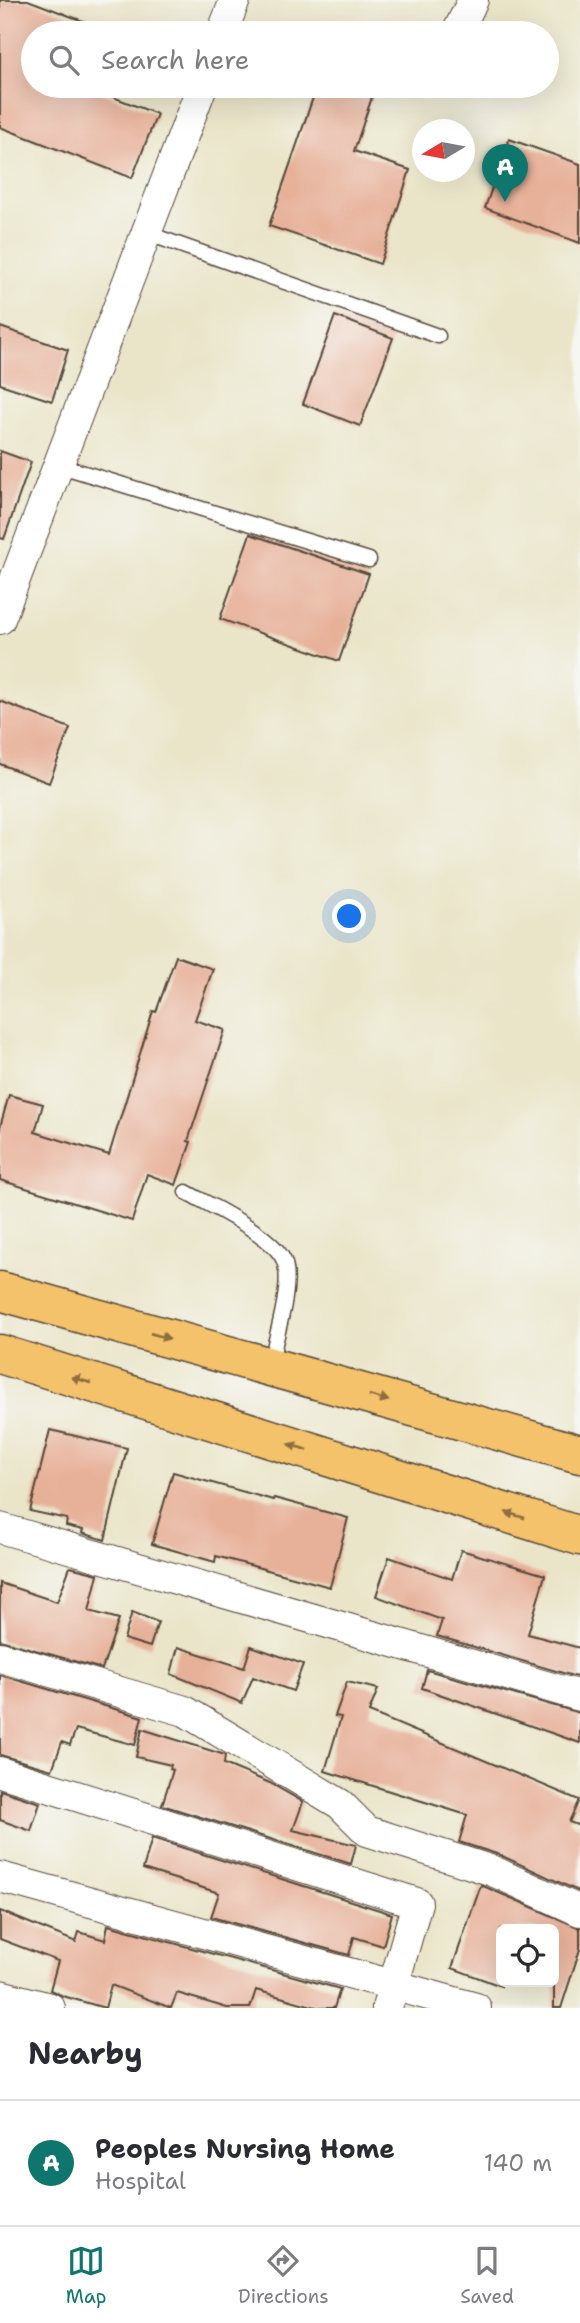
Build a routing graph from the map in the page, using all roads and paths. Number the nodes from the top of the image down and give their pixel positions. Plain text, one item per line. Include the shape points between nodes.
1 (234, 0) edge
2 (473, 0) edge
3 (228, 21) edge
4 (463, 21) edge
5 (197, 98) edge
6 (146, 233) junction
7 (438, 336) dead end
8 (58, 465) junction
9 (369, 560) dead end
10 (0, 619) edge
11 (186, 1192) dead end
12 (0, 1291) edge
13 (0, 1354) edge
14 (270, 1367) junction
15 (580, 1454) edge
16 (0, 1528) edge
17 (580, 1536) edge
18 (0, 1657) edge
19 (580, 1696) edge
20 (0, 1772) edge
21 (0, 1877) edge
22 (580, 1911) edge
23 (0, 1995) edge
24 (390, 1996) edge
25 (50, 2008) edge
26 (476, 2008) edge

1 - 3 street
2 - 4 street
5 - 6 street
6 - 7 lane
6 - 8 street
8 - 9 lane
8 - 10 street
11 - 14 lane via 266,1238 285,1264 287,1285
12 -> 14 main road
17 -> 13 main road
14 -> 15 main road
16 - 19 street
18 - 22 street via 186,1712 340,1804 367,1831 493,1871
20 - 24 street via 418,1903
21 - 24 street
23 - 25 street
24 - 26 street

